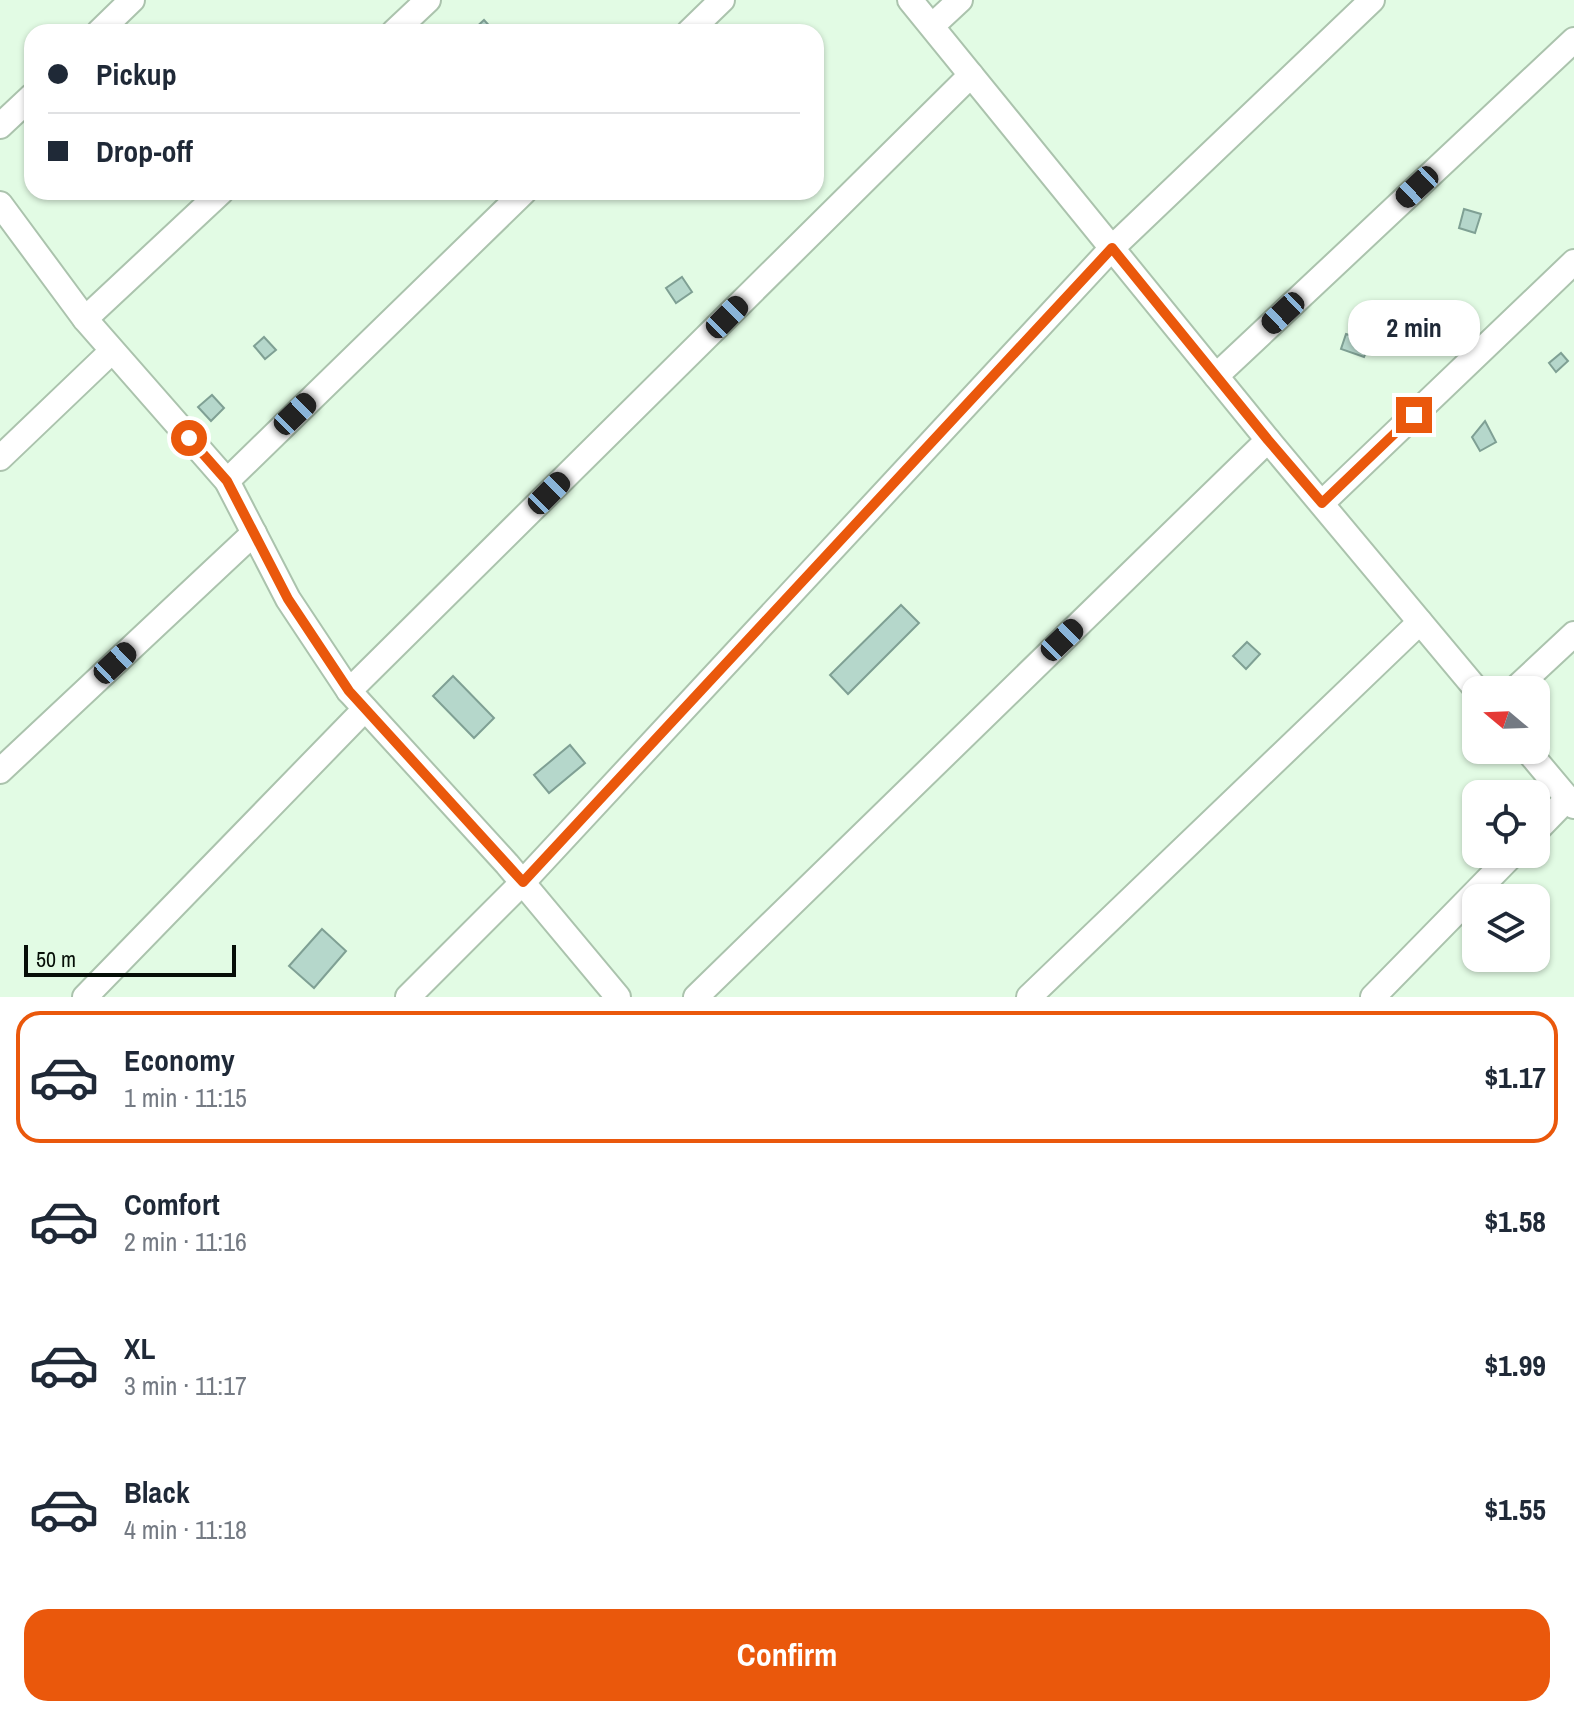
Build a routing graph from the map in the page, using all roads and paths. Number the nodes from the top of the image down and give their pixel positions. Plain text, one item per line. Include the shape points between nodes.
1 (132, 0) edge
2 (428, 0) edge
3 (722, 0) edge
4 (910, 0) edge
5 (960, 0) edge
6 (1372, 0) edge
7 (107, 24) edge
8 (402, 24) edge
9 (697, 24) edge
10 (932, 26) junction
11 (1574, 40) edge
12 (971, 75) junction
13 (24, 104) edge
14 (0, 126) edge
15 (212, 200) edge
16 (516, 200) edge
17 (0, 204) edge
18 (1112, 248) junction
19 (1574, 262) edge
20 (85, 319) junction
21 (112, 351) junction
22 (1216, 376) junction
23 (1268, 440) junction
24 (0, 458) edge
25 (227, 481) junction
26 (1322, 503) junction
27 (254, 533) junction
28 (1420, 622) junction
29 (1574, 634) edge
30 (1465, 676) edge
31 (1529, 676) edge
32 (357, 700) junction
33 (1539, 764) edge
34 (0, 771) edge
35 (1571, 802) edge
36 (1550, 819) edge
37 (1499, 868) edge
38 (523, 882) junction
39 (85, 997) edge
40 (408, 997) edge
41 (618, 997) edge
42 (696, 997) edge
43 (1029, 997) edge
44 (1373, 997) edge

1 - 7 street
2 - 8 street
3 - 9 street
4 - 10 street
5 - 10 street
6 - 18 street
10 - 12 street
11 - 22 street
12 - 18 street
12 - 32 street
13 - 14 street
15 - 20 street
16 - 25 street
17 - 20 street
18 - 22 street
18 - 38 street
19 - 26 street
20 - 21 street
21 - 24 street
21 - 25 street
22 - 23 street
23 - 26 street
23 - 42 street
25 - 27 street
26 - 28 street
27 - 32 street via 288,599
27 - 34 street
28 - 30 street
28 - 43 street
29 - 31 street
32 - 38 street
32 - 39 street
33 - 35 street
35 - 36 street
37 - 44 street
38 - 40 street
38 - 41 street

